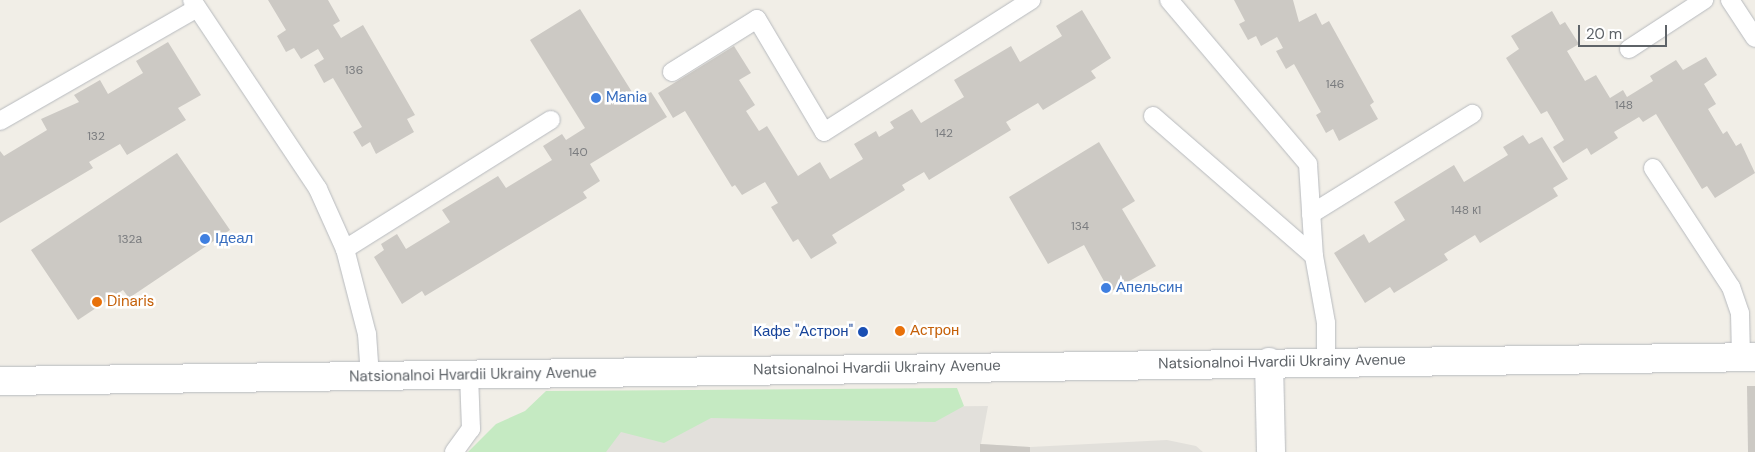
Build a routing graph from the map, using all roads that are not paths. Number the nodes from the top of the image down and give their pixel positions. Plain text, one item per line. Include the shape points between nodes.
1 (1031, 0) edge
2 (1169, 0) edge
3 (1704, 0) edge
4 (1730, 0) edge
5 (194, 4) edge
6 (1755, 38) edge
7 (1629, 50) dead end
8 (672, 72) dead end
9 (1472, 114) dead end
10 (1153, 116) dead end
11 (551, 120) dead end
12 (0, 121) edge
13 (1653, 168) dead end
14 (1311, 214) junction
15 (345, 249) junction
16 (1314, 256) junction
17 (1748, 357) edge
18 (1326, 361) junction
19 (1269, 362) junction
20 (469, 374) junction
21 (370, 376) junction
22 (0, 381) edge
23 (454, 452) edge
24 (1271, 452) edge

1 - 8 lane via 824,132 757,20
2 - 14 lane via 1308,164
3 - 7 lane
4 - 6 lane
5 - 12 lane
5 - 15 lane via 318,189
9 - 14 lane
10 - 16 lane
11 - 15 lane
13 - 17 lane via 1730,287 1740,313
14 - 16 lane
15 - 21 lane via 367,334
16 - 18 lane via 1326,323
17 - 18 street, Natsionalnoi Hvardii Ukrainy Avenue
18 - 19 street, Natsionalnoi Hvardii Ukrainy Avenue
19 - 20 street, Natsionalnoi Hvardii Ukrainy Avenue
19 - 24 street
20 - 21 street, Natsionalnoi Hvardii Ukrainy Avenue
20 - 23 lane via 471,429
21 - 22 street, Natsionalnoi Hvardii Ukrainy Avenue

